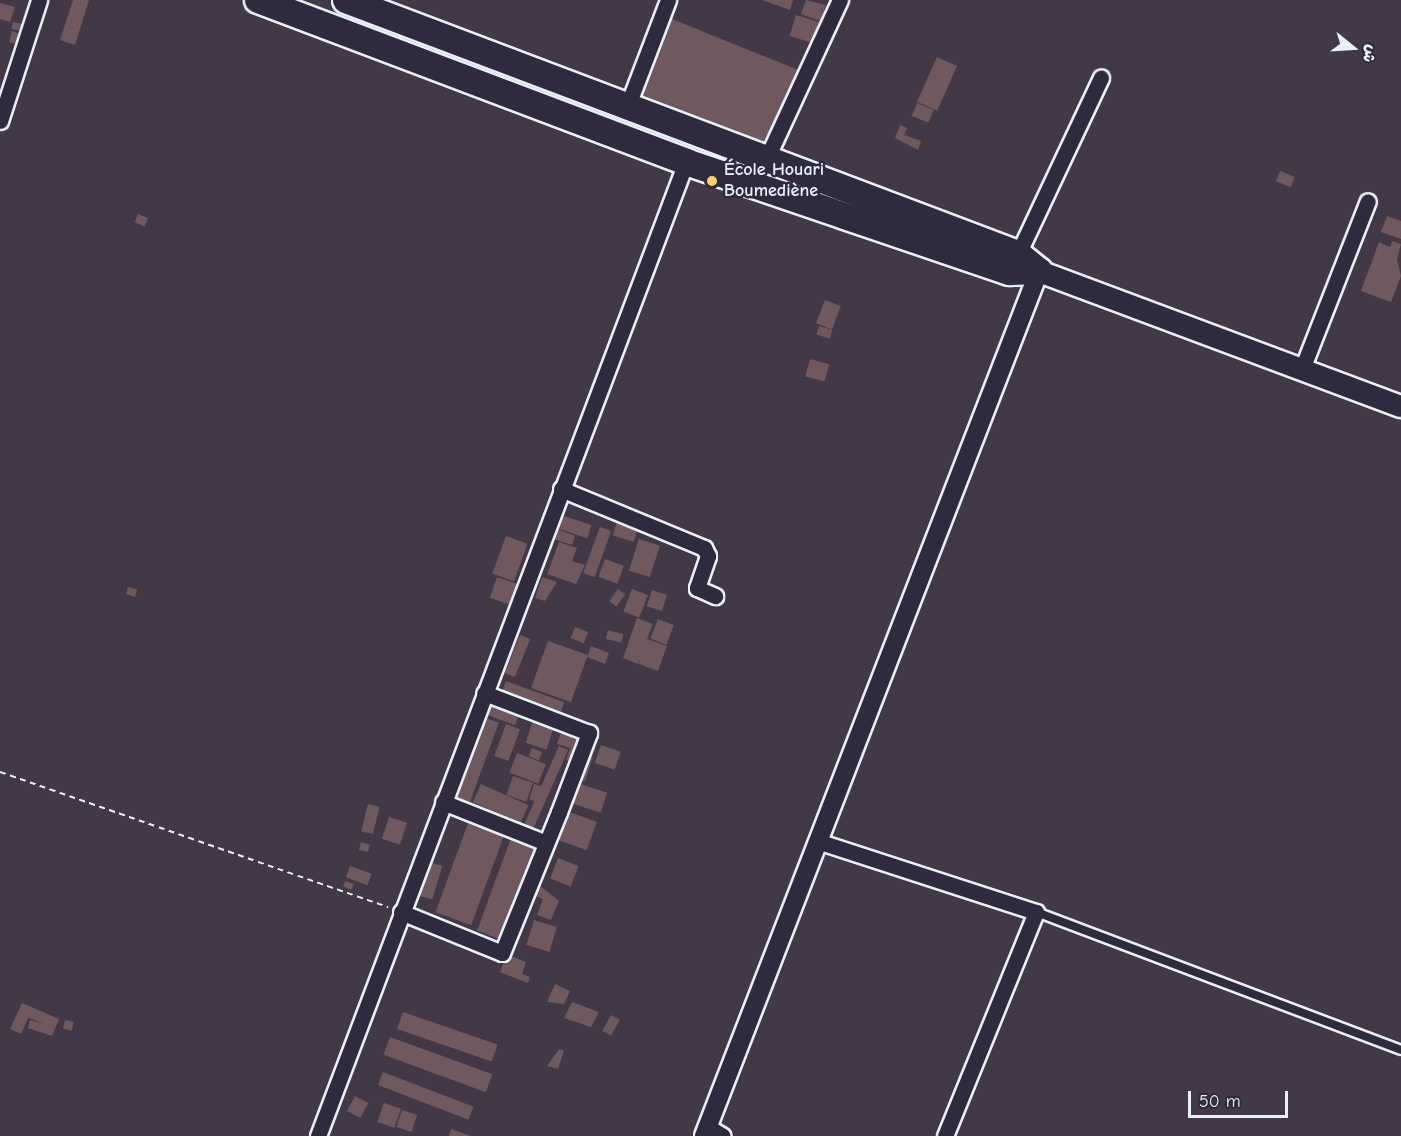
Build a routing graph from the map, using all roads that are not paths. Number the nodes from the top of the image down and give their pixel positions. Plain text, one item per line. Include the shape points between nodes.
1 (39, 0) edge
2 (258, 0) edge
3 (346, 0) edge
4 (668, 0) edge
5 (840, 0) edge
6 (1101, 78) dead end
7 (626, 110) junction
8 (1, 115) edge
9 (686, 162) junction
10 (765, 162) junction
11 (1368, 201) dead end
12 (1018, 254) junction
13 (1039, 271) junction
14 (1302, 369) junction
15 (1401, 406) edge
16 (561, 489) junction
17 (715, 596) dead end
18 (484, 693) junction
19 (443, 802) junction
20 (819, 842) junction
21 (546, 843) junction
22 (401, 912) junction
23 (1036, 912) junction
24 (1401, 1050) edge
25 (712, 1133) edge
26 (318, 1136) edge
27 (945, 1136) edge

1 - 8 street
2 - 9 highway
3 - 7 highway
4 - 7 street
5 - 10 street
6 - 12 street
7 - 10 highway
9 - 13 highway via 1010,272
9 - 16 street
10 - 12 highway
11 - 14 street
12 - 13 highway
13 - 14 main road
13 - 20 street
14 - 15 main road
16 - 17 street via 704,548 708,556 697,588
16 - 18 street
18 - 19 street
18 - 21 street via 589,733
19 - 21 street
19 - 22 street
20 - 23 street
20 - 25 street
21 - 22 street via 502,953
22 - 26 street
23 - 24 lane
23 - 27 street

